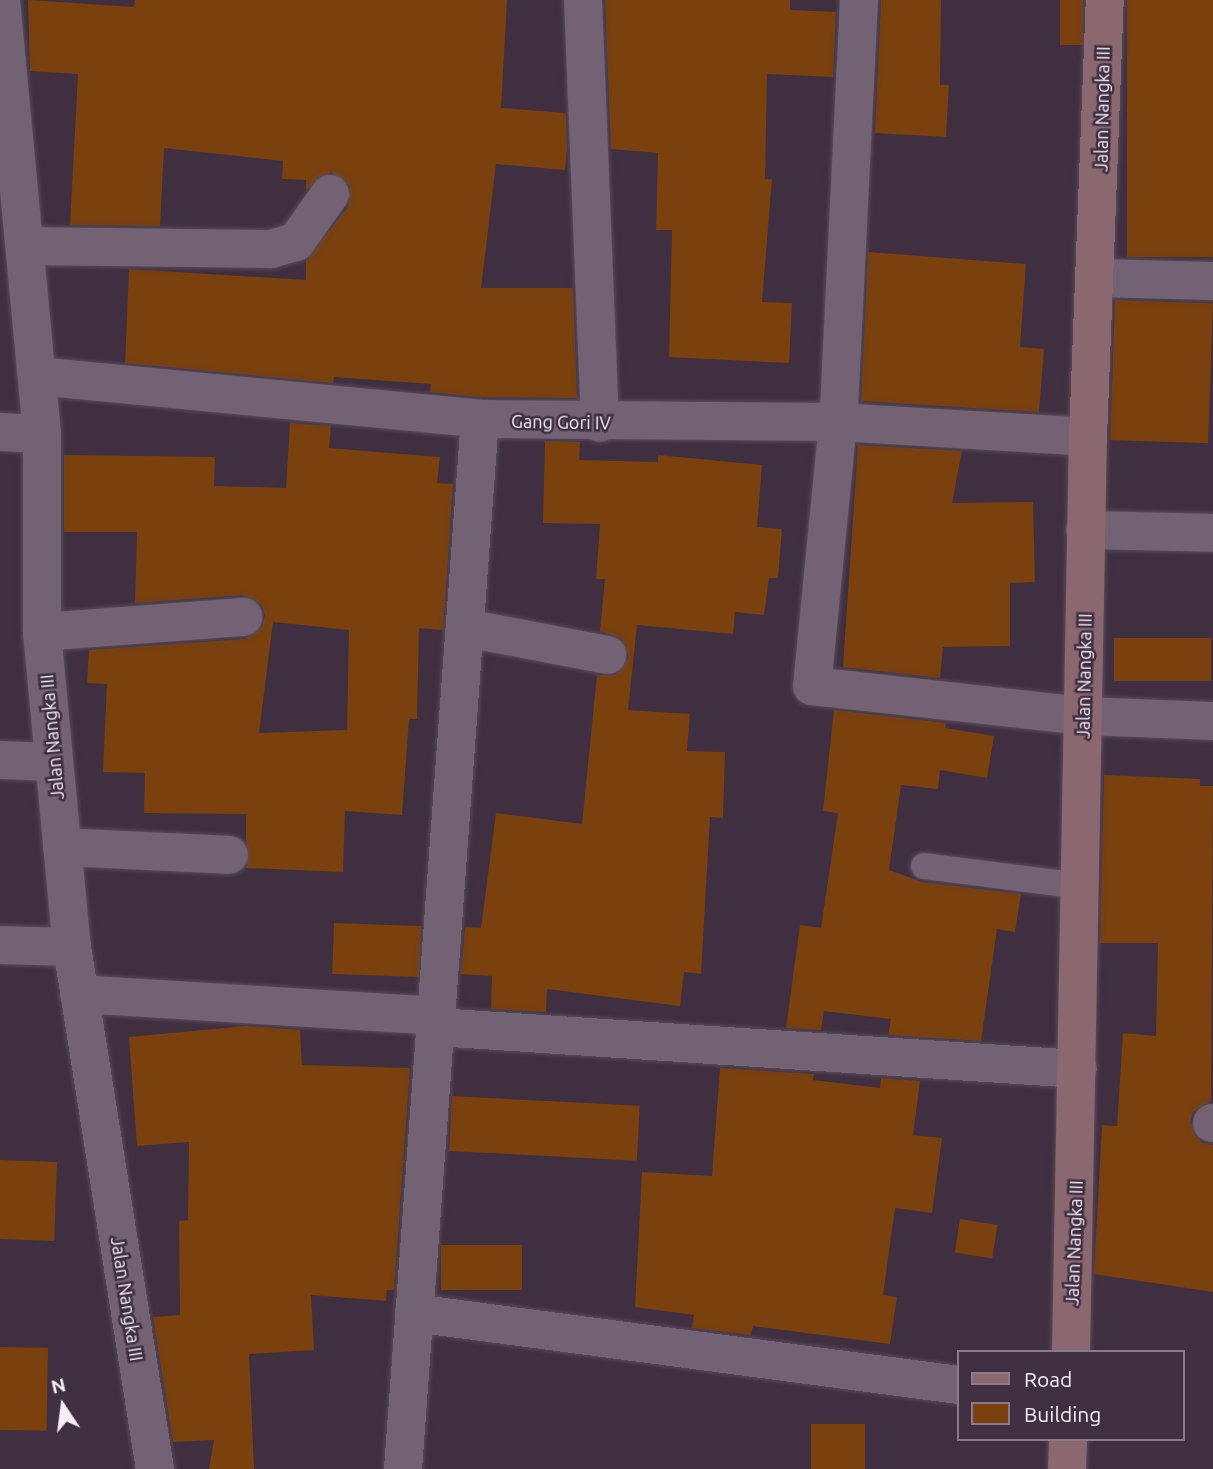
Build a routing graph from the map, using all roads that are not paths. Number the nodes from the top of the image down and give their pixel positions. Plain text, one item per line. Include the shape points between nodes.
1 (1, 0) edge
2 (583, 0) edge
3 (859, 0) edge
4 (1105, 0) edge
5 (6, 102) edge
6 (330, 194) dead end
7 (25, 246) junction
8 (1098, 278) junction
9 (1213, 281) edge
10 (37, 376) junction
11 (480, 419) junction
12 (838, 422) junction
13 (600, 423) junction
14 (0, 432) edge
15 (42, 434) junction
16 (1088, 436) junction
17 (1086, 530) junction
18 (1213, 533) edge
19 (243, 617) dead end
20 (466, 628) junction
21 (42, 632) junction
22 (607, 655) dead end
23 (1084, 716) junction
24 (1213, 721) edge
25 (0, 760) edge
26 (53, 762) junction
27 (62, 847) junction
28 (229, 855) dead end
29 (924, 866) dead end
30 (1081, 886) junction
31 (0, 945) edge
32 (72, 947) junction
33 (79, 994) junction
34 (436, 1021) junction
35 (1078, 1069) junction
36 (414, 1313) junction
37 (1071, 1350) edge
38 (958, 1385) edge
39 (1068, 1441) edge
40 (155, 1469) edge
41 (403, 1469) edge
42 (1067, 1469) edge

1 - 5 street, Jalan Nangka III
2 - 13 street
3 - 12 street
4 - 8 street, Jalan Nangka III
5 - 7 street, Jalan Nangka III
6 - 7 street via 296,242 271,249
7 - 10 street, Jalan Nangka III
8 - 9 street
8 - 16 street, Jalan Nangka III
10 - 11 street, Gang Gori IV
10 - 15 street, Jalan Nangka III
11 - 13 street, Gang Gori IV
11 - 20 street
12 - 13 street, Gang Gori IV
12 - 16 street, Gang Gori IV
12 - 23 street via 812,686
14 - 15 street
15 - 21 street, Jalan Nangka III
16 - 17 street, Jalan Nangka III
17 - 18 street
17 - 23 street, Jalan Nangka III
19 - 21 street
20 - 22 street
20 - 34 street
21 - 26 street, Jalan Nangka III
23 - 24 street
23 - 30 street, Jalan Nangka III
25 - 26 street
26 - 27 street, Jalan Nangka III
27 - 28 street
27 - 32 street, Jalan Nangka III
29 - 30 lane
30 - 35 street, Jalan Nangka III
31 - 32 street
32 - 33 street, Jalan Nangka III
33 - 34 street
33 - 40 street, Jalan Nangka III
34 - 35 street
34 - 36 street
35 - 37 street, Jalan Nangka III
36 - 38 street
36 - 41 street
39 - 42 street

